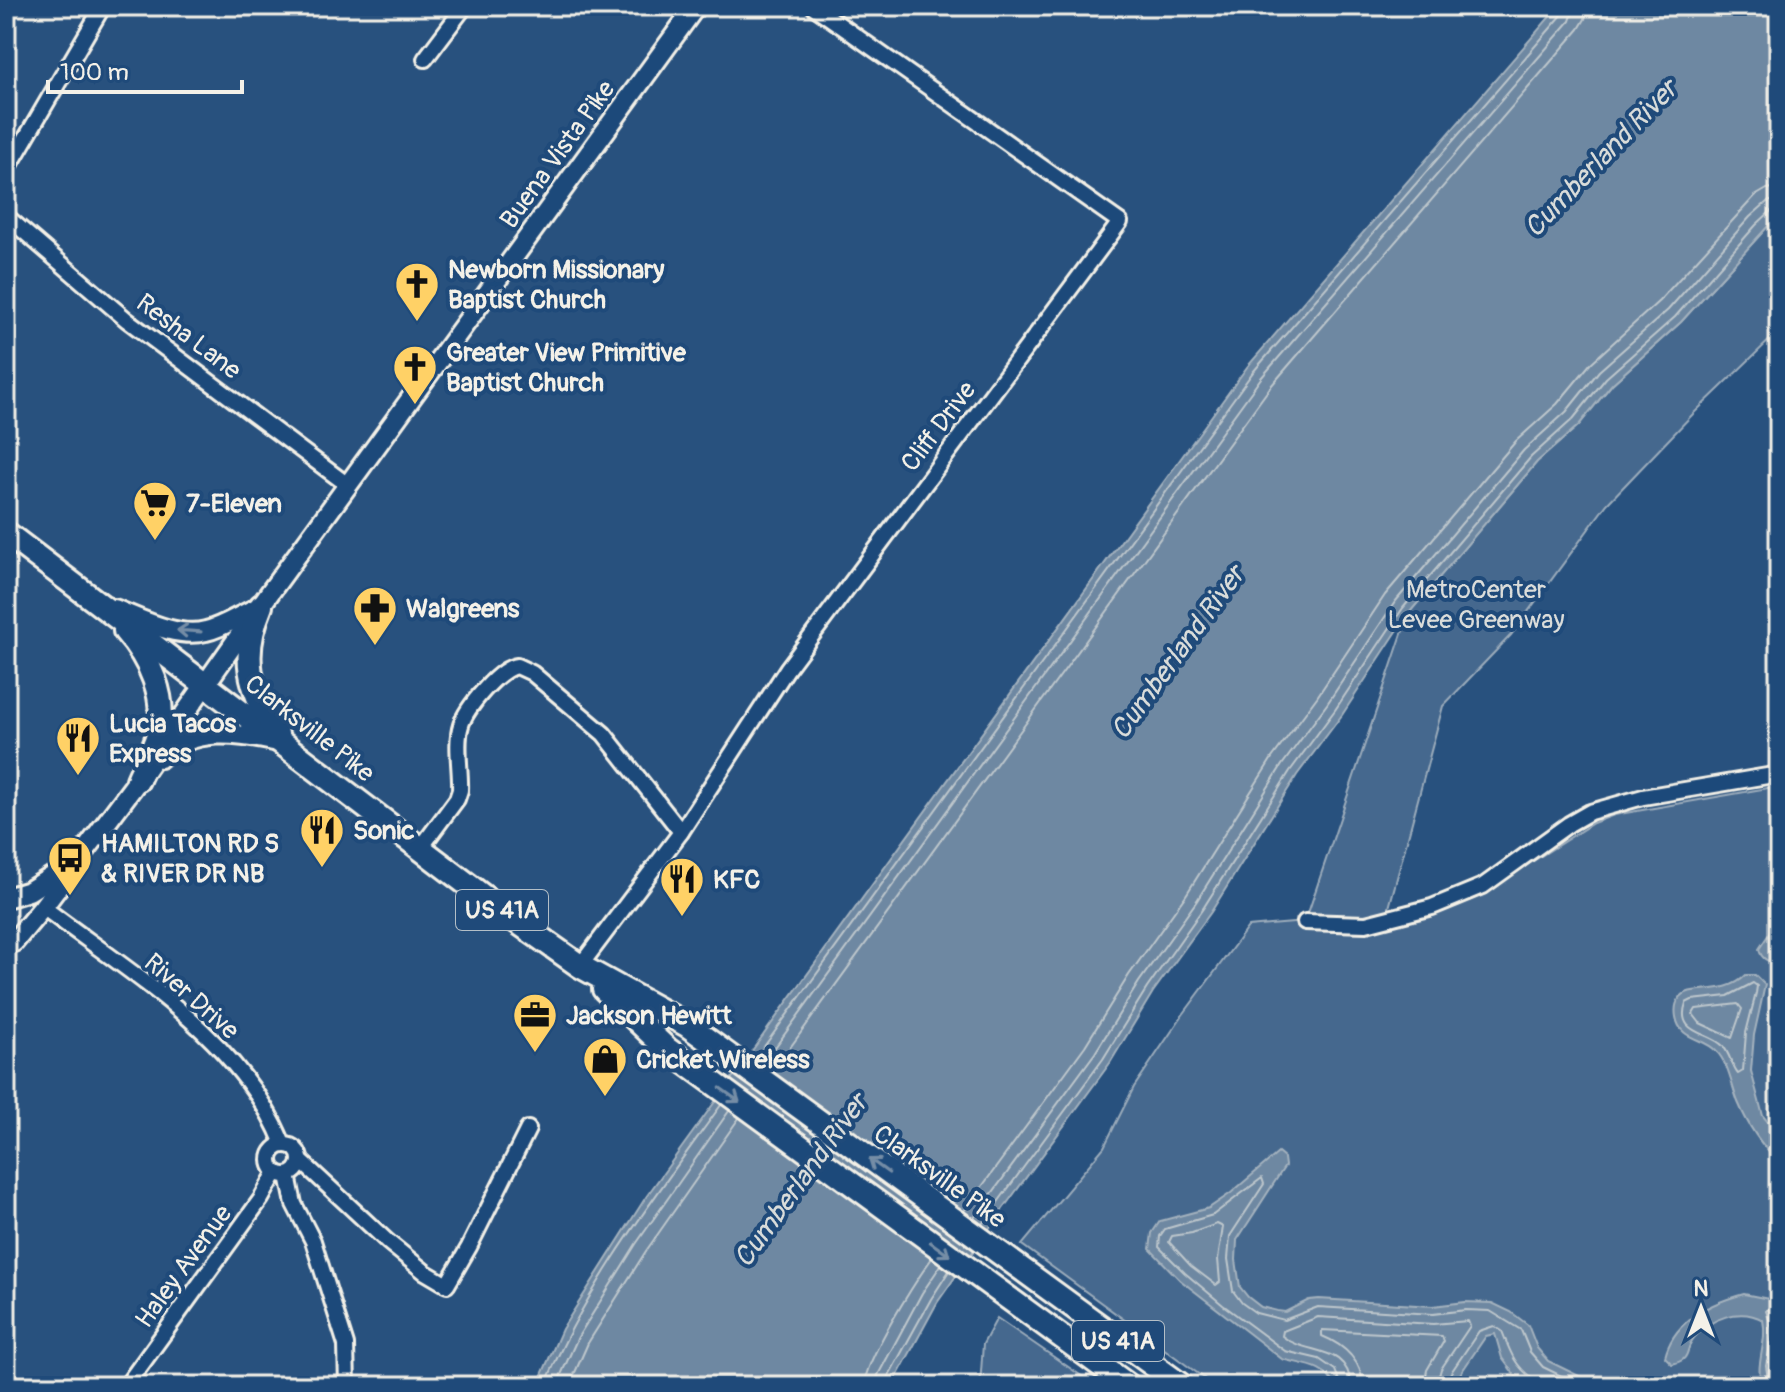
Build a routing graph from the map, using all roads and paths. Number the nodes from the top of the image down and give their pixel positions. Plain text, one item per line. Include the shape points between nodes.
1 (103, 6) edge
2 (465, 6) edge
3 (696, 6) edge
4 (813, 6) edge
5 (425, 59) dead end
6 (6, 172) edge
7 (6, 216) edge
8 (349, 486) junction
9 (6, 533) edge
10 (100, 604) junction
11 (261, 606) junction
12 (207, 684) junction
13 (281, 742) junction
14 (1779, 774) edge
15 (138, 780) junction
16 (681, 832) junction
17 (420, 849) junction
18 (79, 859) junction
19 (6, 898) edge
20 (43, 907) junction
21 (1305, 922) dead end
22 (10, 939) edge
23 (580, 966) junction
24 (528, 1129) dead end
25 (283, 1144) junction
26 (301, 1161) junction
27 (282, 1173) junction
28 (126, 1386) edge
29 (347, 1386) edge
30 (1129, 1386) edge
31 (1182, 1386) edge

1 - 6 street
2 - 5 street
3 - 8 main road, Buena Vista Pike
4 - 16 street, Cliff Drive via 1120,222 787,669
7 - 8 street, Resha Lane via 127,320
8 - 11 main road, Buena Vista Pike
9 - 10 main road, Clarksville Pike / US 41A
11 -> 10 main road via 205,632 182,632
10 - 12 main road, Clarksville Pike / US 41A
10 - 15 main road via 136,644 157,687 158,735
11 - 12 main road, Buena Vista Pike
11 - 13 main road via 250,633 251,670 257,696
12 - 13 main road, Clarksville Pike / US 41A
12 - 15 main road, Buena Vista Pike
13 - 15 main road via 242,734 195,737 170,749
13 - 17 main road, Clarksville Pike / US 41A
14 - 21 street via 1643,797 1590,812 1483,886 1432,907 1366,924
15 - 18 main road
16 - 17 street via 604,734 517,666 502,671 465,717 460,727 457,799
16 - 23 street, Cliff Drive
17 - 23 main road, Clarksville Pike / US 41A
18 - 19 main road via 36,888
18 - 20 main road
20 - 22 main road
20 - 25 street, River Drive via 162,997 225,1055 263,1101
23 -> 30 main road, Clarksville Pike / US 41A via 667,1049
31 -> 23 main road, Clarksville Pike / US 41A via 687,1025
24 - 26 street via 447,1285 388,1242
25 - 26 street via 295,1148
25 - 27 street via 270,1155 271,1166
26 - 27 street via 297,1169
27 - 28 street, Haley Avenue
27 - 29 street via 313,1241 346,1345

